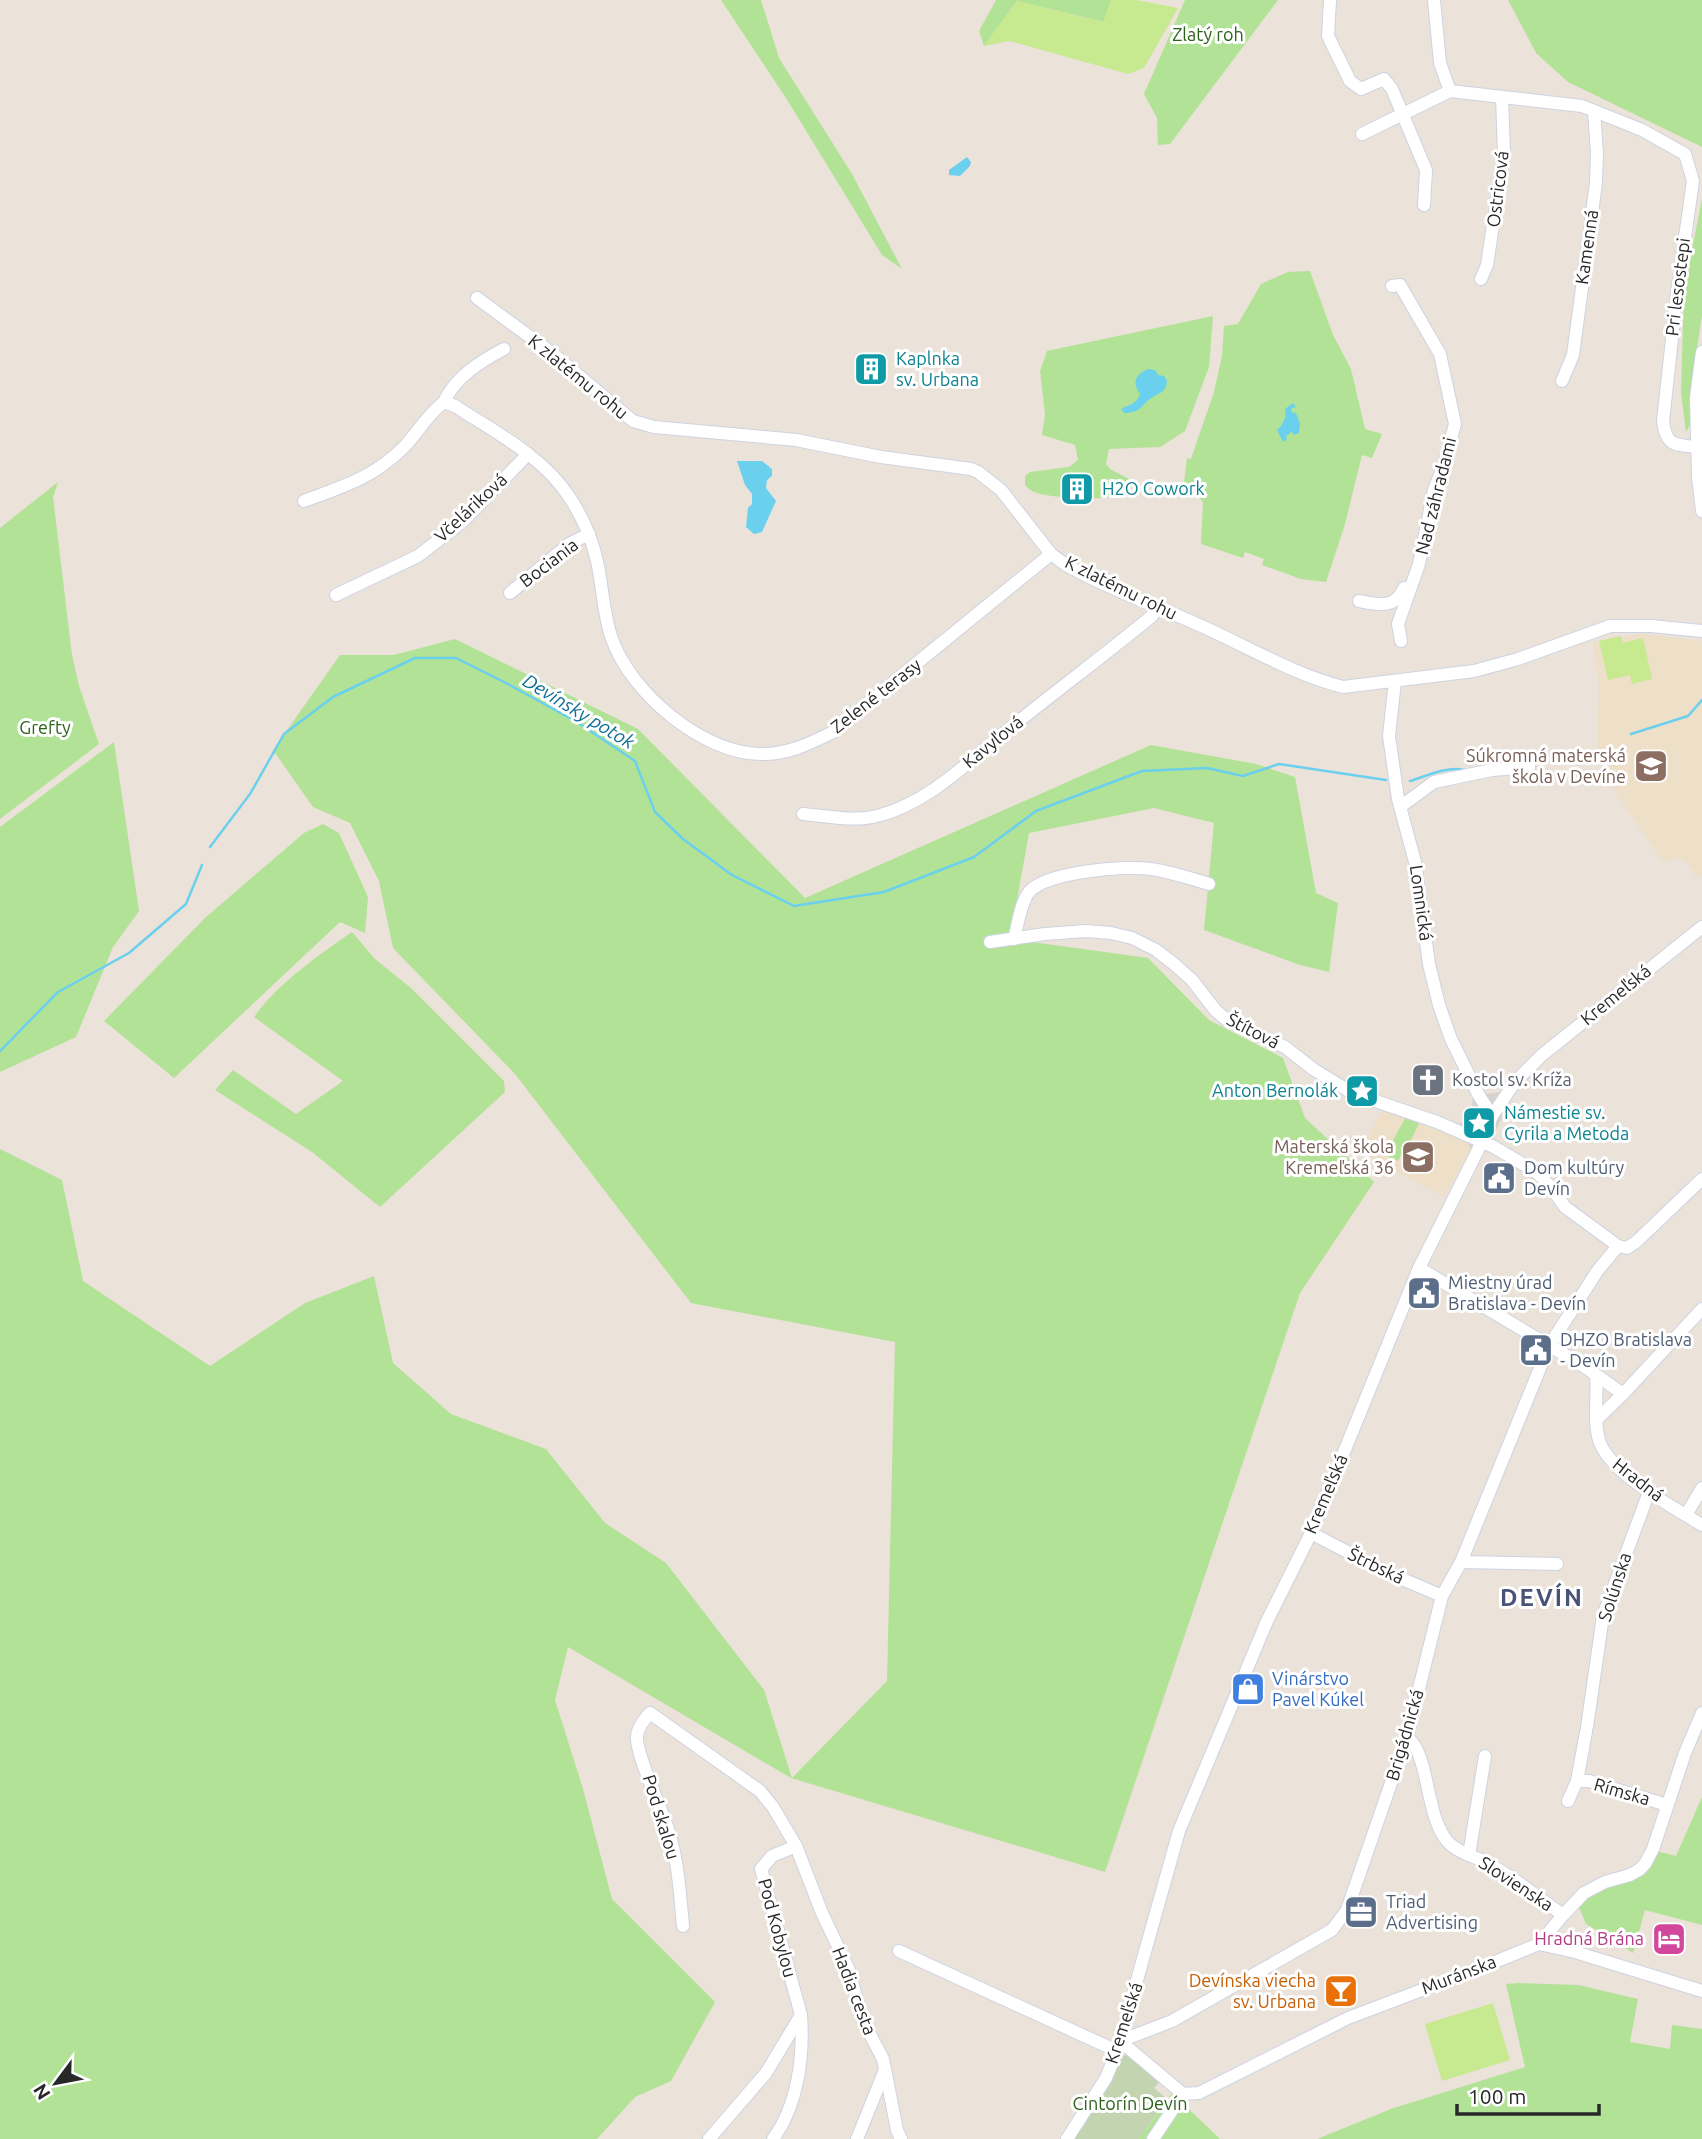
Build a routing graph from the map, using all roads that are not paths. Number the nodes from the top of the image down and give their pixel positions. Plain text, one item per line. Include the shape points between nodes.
1 (1434, 0) edge
2 (1330, 1) edge
3 (1450, 91) junction
4 (1502, 98) junction
5 (1594, 111) junction
6 (1402, 115) junction
7 (1362, 134) dead end
8 (1424, 205) dead end
9 (1481, 279) dead end
10 (1392, 286) dead end
11 (477, 299) dead end
12 (504, 349) dead end
13 (1702, 352) edge
14 (1562, 382) dead end
15 (444, 402) junction
16 (1697, 447) junction
17 (528, 454) junction
18 (304, 501) dead end
19 (1702, 511) edge
20 (589, 534) junction
21 (1051, 554) junction
22 (1419, 564) junction
23 (510, 593) dead end
24 (336, 595) dead end
25 (1359, 601) dead end
26 (1158, 607) junction
27 (1702, 631) edge
28 (1402, 641) dead end
29 (1395, 681) junction
30 (1530, 761) dead end
31 (1400, 807) junction
32 (803, 814) dead end
33 (1209, 884) dead end
34 (1702, 927) edge
35 (1014, 939) junction
36 (990, 942) dead end
37 (1492, 1116) junction
38 (1481, 1142) junction
39 (1702, 1179) edge
40 (1618, 1246) junction
41 (1419, 1268) junction
42 (1702, 1310) edge
43 (1549, 1346) junction
44 (1596, 1376) junction
45 (1623, 1394) junction
46 (1596, 1420) junction
47 (1702, 1488) edge
48 (1649, 1492) junction
49 (1686, 1515) junction
50 (1702, 1525) edge
51 (1311, 1533) junction
52 (1461, 1562) junction
53 (1557, 1564) dead end
54 (1442, 1596) junction
55 (1702, 1713) edge
56 (1407, 1737) junction
57 (1485, 1756) dead end
58 (1577, 1781) junction
59 (1567, 1801) dead end
60 (1667, 1805) junction
61 (796, 1846) junction
62 (1469, 1855) junction
63 (1563, 1914) junction
64 (683, 1926) dead end
65 (1539, 1944) junction
66 (898, 1951) dead end
67 (1702, 1990) edge
68 (801, 2015) junction
69 (1128, 2017) junction
70 (1151, 2029) junction
71 (1118, 2046) junction
72 (885, 2069) junction
73 (1183, 2094) junction
74 (709, 2139) edge
75 (774, 2139) edge
76 (857, 2139) edge
77 (901, 2139) edge
78 (1067, 2139) edge
79 (1153, 2139) edge

1 - 3 street via 1440,64
2 - 6 street via 1328,36 1350,81 1361,89 1384,79
3 - 4 street, Pri lesostepi
3 - 6 street
4 - 5 street, Pri lesostepi
4 - 9 street, Ostricová via 1504,152
5 - 14 street, Kamenná via 1596,183 1573,355
5 - 16 street, Pri lesostepi via 1685,154 1693,181 1663,421 1665,436 1674,445
6 - 7 street
6 - 8 street via 1426,170
10 - 22 street, Nad záhradami via 1400,285 1440,354 1455,424 1434,490
11 - 21 street, K zlatému rohu via 633,421 654,427 796,440 971,469 1001,490
12 - 15 street via 471,370
13 - 16 street via 1696,398
15 - 17 street, Zelené terasy
15 - 18 street via 369,476
16 - 19 street
17 - 20 street, Zelené terasy via 563,488
17 - 24 street, Včeláriková via 462,522 418,556
20 - 21 street, Zelené terasy via 613,641 644,690 671,716 713,743 759,754 785,752 831,733
20 - 23 street, Bociania via 569,544
21 - 26 street, K zlatému rohu
22 - 25 street via 1412,566 1396,602
22 - 28 street, Nad záhradami via 1398,624
26 - 29 street, K zlatému rohu via 1298,673 1332,684 1343,687
26 - 32 street, Kavyľová via 934,789 877,816
27 - 29 street, K zlatému rohu via 1610,626 1474,671
29 - 31 street, Lomnická via 1389,736
30 - 31 street via 1529,767 1434,782
31 - 37 street, Lomnická via 1415,862 1438,1005
33 - 35 street via 1148,868 1066,874 1028,894
34 - 37 street, Kremeľská via 1542,1055 1515,1082
35 - 36 street, Štítová
35 - 38 street, Štítová via 1086,931 1132,937 1174,964 1227,1020 1285,1047 1352,1093
37 - 38 street, Kremeľská
38 - 40 street, Štítová via 1536,1172 1564,1207
38 - 41 street, Kremeľská
39 - 40 street via 1636,1242 1627,1248
40 - 43 street, Brigádnická
41 - 43 street
41 - 51 street, Kremeľská
42 - 45 street
43 - 44 street
43 - 52 street, Brigádnická
44 - 45 street
44 - 46 street, Hradná
45 - 46 street
46 - 48 street, Hradná via 1603,1450
47 - 49 street
48 - 49 street, Hradná
48 - 58 street, Solúnska via 1603,1616
49 - 50 street, Hradná
51 - 54 street, Štrbská
51 - 69 street, Kremeľská via 1267,1621 1179,1831
52 - 53 street
52 - 54 street, Brigádnická
54 - 56 street, Brigádnická
55 - 60 street
56 - 62 street, Slovienska via 1418,1752 1441,1831 1448,1842
56 - 70 street, Brigádnická via 1341,1920 1332,1930
57 - 62 street, Slovienska
58 - 59 street, Solúnska
58 - 60 street, Rímska
60 - 63 street via 1645,1864 1584,1893
61 - 64 street, Pod skalou via 760,1791 650,1713 637,1737 669,1831
61 - 68 street, Pod Kobylou via 772,1856 761,1870
61 - 72 street, Hadia cesta
62 - 63 street, Slovienska
63 - 65 street
65 - 67 street
65 - 73 street, Muránska via 1348,2018 1199,2093
66 - 71 street
68 - 74 street via 766,2073
68 - 75 street, Pod Kobylou via 797,2081
69 - 70 street
69 - 71 street, Kremeľská
70 - 71 street, Brigádnická
71 - 73 street
71 - 78 street, Kremeľská via 1106,2078
72 - 76 street
72 - 77 street, Hadia cesta
73 - 79 street

